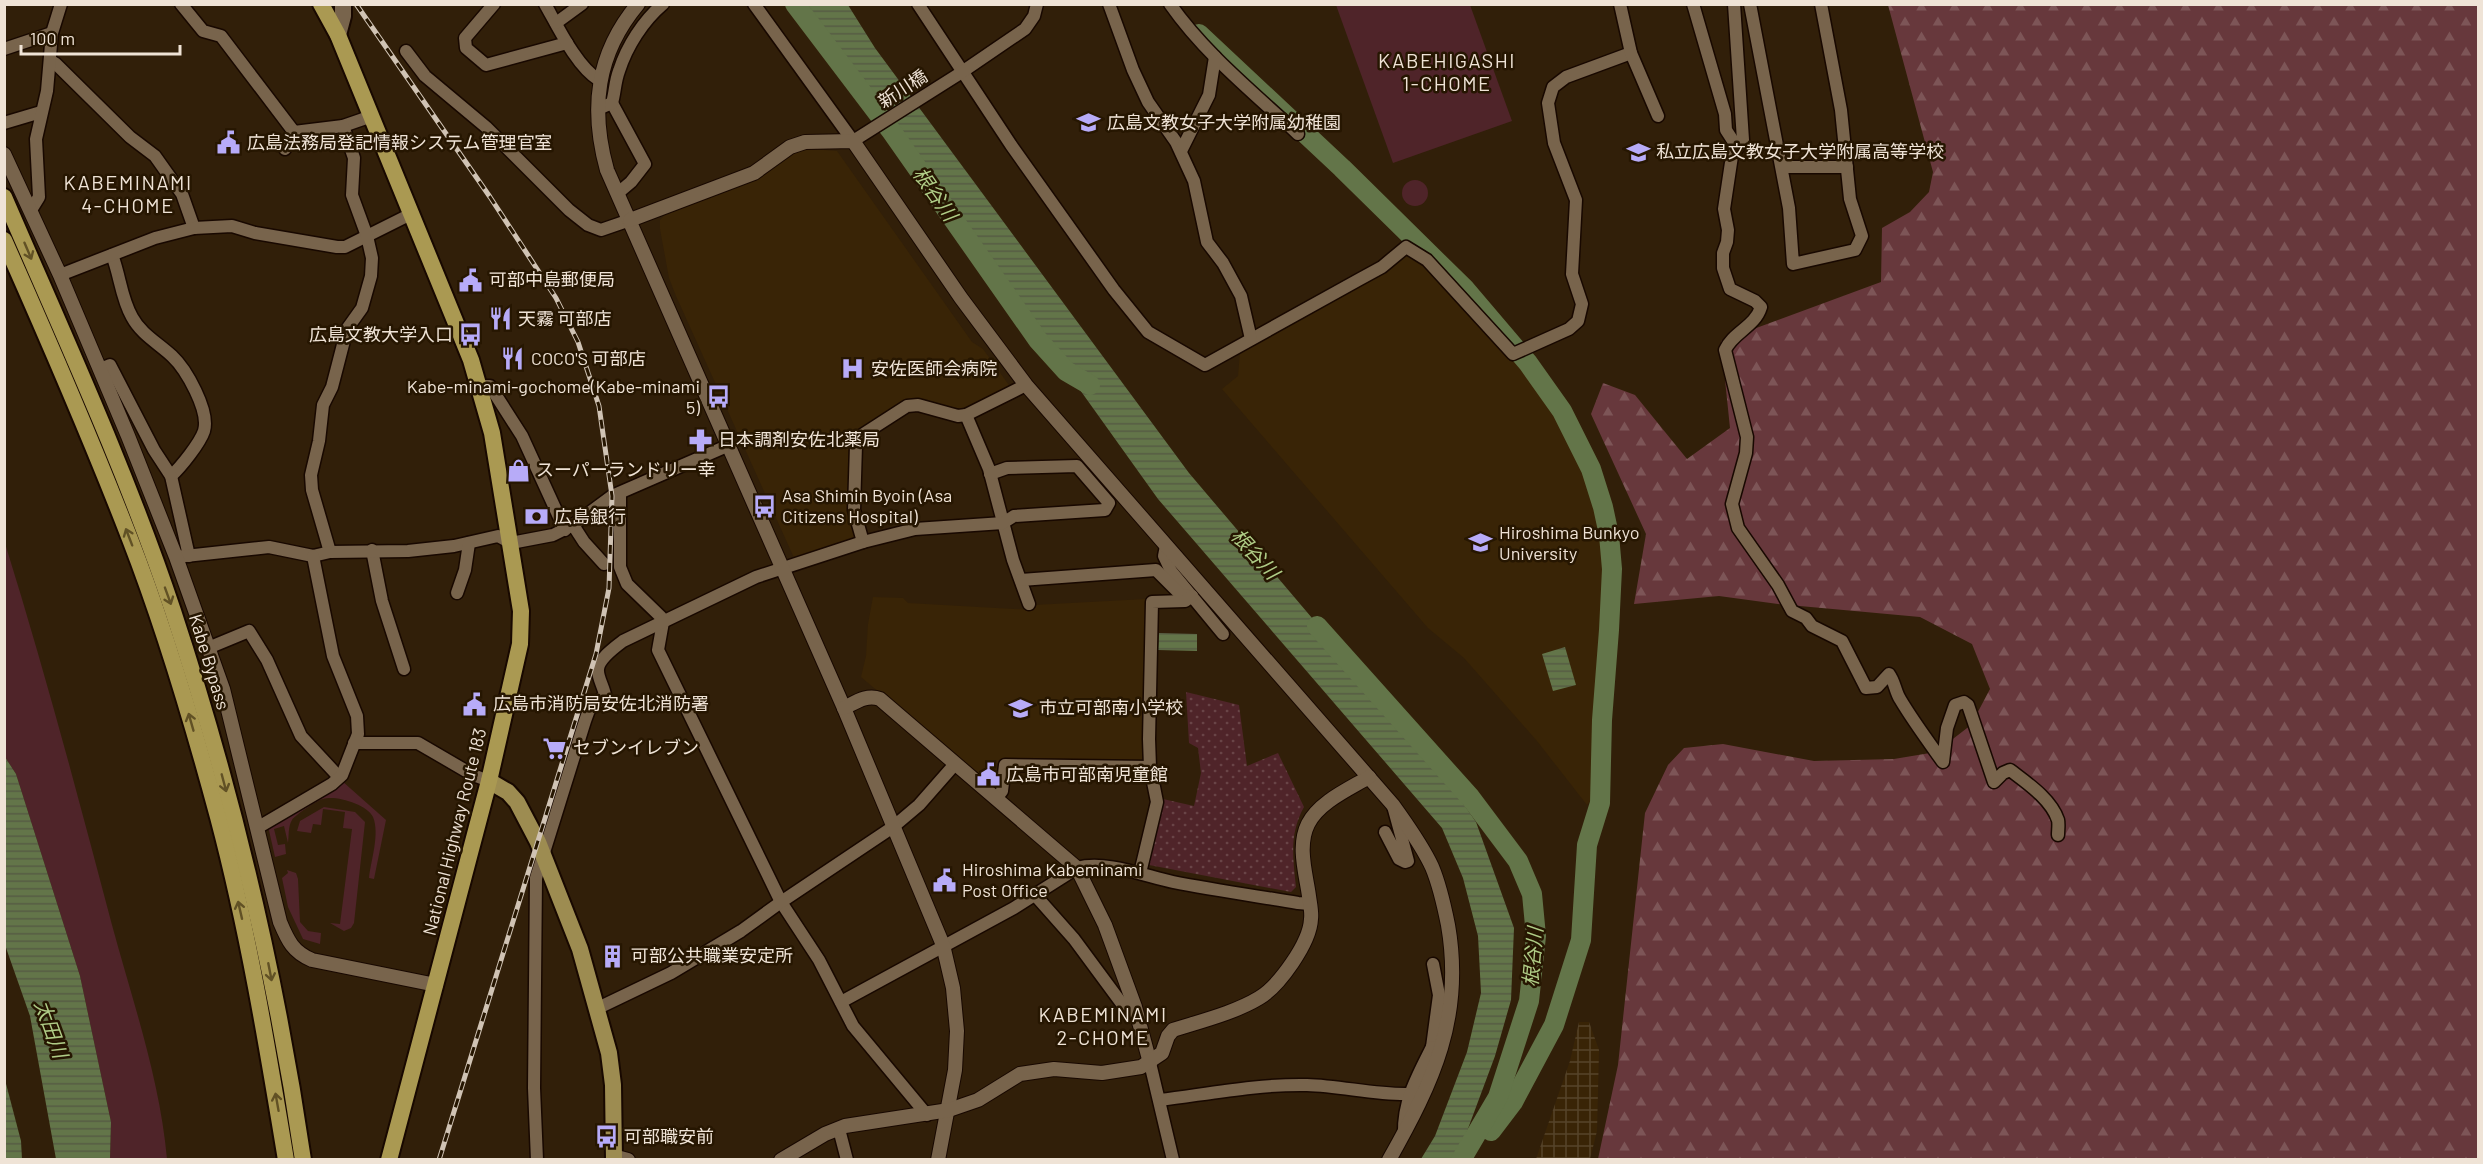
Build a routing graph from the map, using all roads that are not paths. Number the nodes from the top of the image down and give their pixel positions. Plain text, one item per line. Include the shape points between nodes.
1 (61, 4) edge
2 (181, 4) edge
3 (321, 4) edge
4 (343, 4) edge
5 (494, 4) edge
6 (545, 4) edge
7 (638, 4) edge
8 (663, 4) edge
9 (754, 4) edge
10 (762, 4) edge
11 (918, 4) edge
12 (1037, 4) edge
13 (1109, 4) edge
14 (1170, 4) edge
15 (1620, 4) edge
16 (1693, 4) edge
17 (1734, 4) edge
18 (1750, 4) edge
19 (1821, 4) edge
20 (582, 5) edge
21 (556, 23) junction
22 (52, 33) junction
23 (338, 35) junction
24 (567, 44) junction
25 (4, 49) edge
26 (406, 51) dead end
27 (1631, 53) junction
28 (1215, 57) junction
29 (51, 61) junction
30 (961, 73) junction
31 (599, 80) junction
32 (612, 103) junction
33 (598, 109) junction
34 (41, 112) junction
35 (372, 116) junction
36 (1658, 116) dead end
37 (4, 123) edge
38 (343, 126) junction
39 (294, 132) junction
40 (1298, 134) dead end
41 (853, 141) junction
42 (1737, 147) junction
43 (285, 148) dead end
44 (1181, 151) junction
45 (4, 154) edge
46 (1782, 167) junction
47 (1847, 167) junction
48 (618, 193) junction
49 (4, 197) edge
50 (31, 210) junction
51 (411, 214) junction
52 (630, 220) junction
53 (194, 228) junction
54 (367, 236) junction
55 (4, 240) edge
56 (112, 255) junction
57 (60, 275) junction
58 (1251, 339) junction
59 (1026, 385) junction
60 (478, 386) junction
61 (121, 404) junction
62 (966, 415) junction
63 (727, 446) junction
64 (990, 474) junction
65 (171, 476) junction
66 (620, 493) junction
67 (1003, 523) junction
68 (569, 527) junction
69 (863, 542) junction
70 (469, 543) junction
71 (511, 543) junction
72 (1166, 546) junction
73 (372, 550) junction
74 (330, 552) junction
75 (182, 556) junction
76 (313, 556) junction
77 (603, 564) dead end
78 (783, 568) junction
79 (1021, 580) junction
80 (458, 594) dead end
81 (1192, 597) junction
82 (1029, 604) dead end
83 (663, 622) junction
84 (1223, 634) dead end
85 (208, 648) junction
86 (404, 669) dead end
87 (844, 708) junction
88 (354, 743) junction
89 (955, 764) junction
90 (1150, 767) junction
91 (339, 777) junction
92 (1370, 777) junction
93 (489, 781) junction
94 (996, 799) junction
95 (1393, 805) junction
96 (893, 827) junction
97 (257, 828) junction
98 (1385, 832) dead end
99 (2058, 835) dead end
100 (543, 856) junction
101 (1077, 868) junction
102 (1140, 873) junction
103 (1035, 895) junction
104 (781, 902) junction
105 (1310, 904) junction
106 (943, 945) junction
107 (1433, 964) dead end
108 (436, 985) junction
109 (841, 1002) junction
110 (1136, 1007) junction
111 (596, 1009) junction
112 (1436, 1048) junction
113 (1150, 1063) junction
114 (1409, 1094) junction
115 (1160, 1100) junction
116 (949, 1110) junction
117 (927, 1115) junction
118 (839, 1129) junction
119 (1404, 1133) junction
120 (618, 1158) edge
121 (286, 1160) edge
122 (303, 1160) edge
123 (389, 1160) edge
124 (537, 1160) edge
125 (781, 1160) edge
126 (848, 1160) edge
127 (938, 1160) edge
128 (1173, 1160) edge
129 (1389, 1160) edge

1 - 22 street
2 - 39 street via 203,31 221,36
3 - 23 highway, National Highway Route 183
4 - 23 main road
5 - 24 street via 465,39 466,48 486,65
6 - 21 street
7 - 31 street via 617,34
8 - 32 street via 628,51 618,72
9 - 41 street
10 - 41 street via 839,112
11 - 30 street
12 - 30 street, 新川橋 via 1025,29
13 - 44 street via 1148,102
14 - 28 street
15 - 27 street
16 - 42 street via 1725,114 1726,130
17 - 42 street via 1743,140
18 - 46 street
19 - 47 street via 1841,110
20 - 21 street
21 - 24 street
22 - 25 street
22 - 29 street
23 - 35 highway, National Highway Route 183
24 - 31 street via 590,75
26 - 52 street via 425,76 486,127 588,225 601,230
27 - 36 street
27 - 58 street via 1566,77 1553,87 1548,104 1554,143 1576,200 1572,274 1582,304 1578,321 1569,329 1513,354 1427,260 1406,247 1368,275
28 - 40 street
28 - 44 street via 1209,95
29 - 34 street
29 - 53 street via 155,156 182,194
30 - 41 street, 新川橋
30 - 58 street via 1148,332 1205,365
31 - 33 street
32 - 33 street
32 - 48 street via 645,164
33 - 48 street via 602,150
34 - 37 street
34 - 50 street via 36,155 39,197
35 - 38 street
35 - 51 highway, National Highway Route 183
38 - 39 street
38 - 54 street via 354,158 352,195
39 - 43 street
41 - 52 street via 805,142 790,147 754,173
41 - 59 street
42 - 99 street via 1725,195 1728,230 1723,268 1730,289 1761,307 1758,317 1725,350 1747,437 1732,504 1738,528 1792,611 1842,640 1866,688 1877,687 1889,674 1896,693 1943,762 1947,728 1955,705 1968,705 1994,782 2010,770 2024,781 2049,805 2058,820
44 - 58 street via 1194,181 1207,242 1224,263 1241,296
45 - 50 street
46 - 47 street
46 - 47 street via 1793,264 1855,250 1862,236 1850,199
48 - 52 street
49 -> 122 highway, Kabe Bypass via 110,443 155,560 199,694 263,936
50 - 57 street
51 - 54 street
51 - 60 highway, National Highway Route 183
52 - 63 street
53 - 54 street via 232,226 337,248
53 - 56 street
54 - 74 street via 371,276 362,308 347,329 332,387 323,405 311,475
121 -> 55 highway, Kabe Bypass via 258,988 219,818 181,688 131,541 55,353
56 - 57 street
56 - 65 street via 132,318 174,357 199,398 204,431
57 - 61 street via 100,369
59 - 62 street
59 - 72 street
60 - 68 street via 490,386 522,436
60 - 71 highway, National Highway Route 183 via 492,433
61 - 65 street
61 - 75 street
62 - 64 street
62 - 69 street via 907,406 862,435 856,445 854,510
63 - 66 street
63 - 78 street
64 - 67 street
64 - 67 street via 1007,468 1077,466 1109,502 1105,510 1014,516
65 - 75 street
66 - 68 street
66 - 83 street via 620,567 627,584
67 - 69 street via 915,529
67 - 79 street
68 - 71 street via 553,535
68 - 77 street
69 - 78 street
70 - 71 street via 498,536
70 - 73 street via 408,551
70 - 80 street
71 - 93 highway, National Highway Route 183 via 521,611 520,644
72 - 81 street via 1164,556 1171,571
72 - 92 street
73 - 74 street
73 - 86 street via 382,602
74 - 76 street
75 - 76 street via 269,547
75 - 85 street
76 - 88 street via 333,656 357,716
78 - 83 street
78 - 87 street
79 - 81 street via 1156,570 1181,595
79 - 82 street
81 - 84 street
81 - 90 street via 1185,601 1152,602
83 - 100 street via 623,641 600,665 597,671 605,695 585,720
83 - 104 street via 658,650
85 - 91 street via 249,631 267,660 301,736
85 - 97 street via 223,689
87 - 89 street via 865,698 880,699
87 - 96 street
88 - 91 street
88 - 93 street via 418,743
89 - 94 street
89 - 96 street via 919,805
90 - 94 street via 1005,765 1002,791
90 - 102 street via 1157,802
91 - 97 street
92 - 95 street
92 - 105 street via 1336,797 1308,825 1303,855
93 - 100 main road via 517,802
93 - 108 highway, National Highway Route 183
94 - 101 street
95 - 98 street via 1408,861 1399,858
95 - 112 street via 1418,840 1443,895 1454,988
96 - 104 street
96 - 106 street
97 - 108 street via 280,922 294,950 312,960
100 - 111 main road via 580,949
100 - 124 street via 536,878 534,915
101 - 102 street via 1087,865
101 - 103 street
101 - 110 street via 1105,925
102 - 105 street
103 - 106 street
103 - 110 street via 1074,939 1125,1008
104 - 109 street
104 - 111 street via 671,973
105 - 113 street via 1307,937 1278,980 1261,997 1173,1030 1162,1053
106 - 109 street
106 - 116 street via 957,1031
107 - 112 street via 1439,994
108 - 123 highway, National Highway Route 183
109 - 117 street via 853,1026
110 - 113 street
111 - 120 main road via 609,1053
112 - 114 street
112 - 119 street via 1429,1083
113 - 115 street
113 - 116 street via 1102,1073 1054,1068 1020,1074 978,1100
114 - 115 street via 1309,1085 1268,1086
114 - 119 street
115 - 128 street
116 - 117 street
116 - 127 street
117 - 118 street
118 - 125 street
118 - 126 street
119 - 129 street

